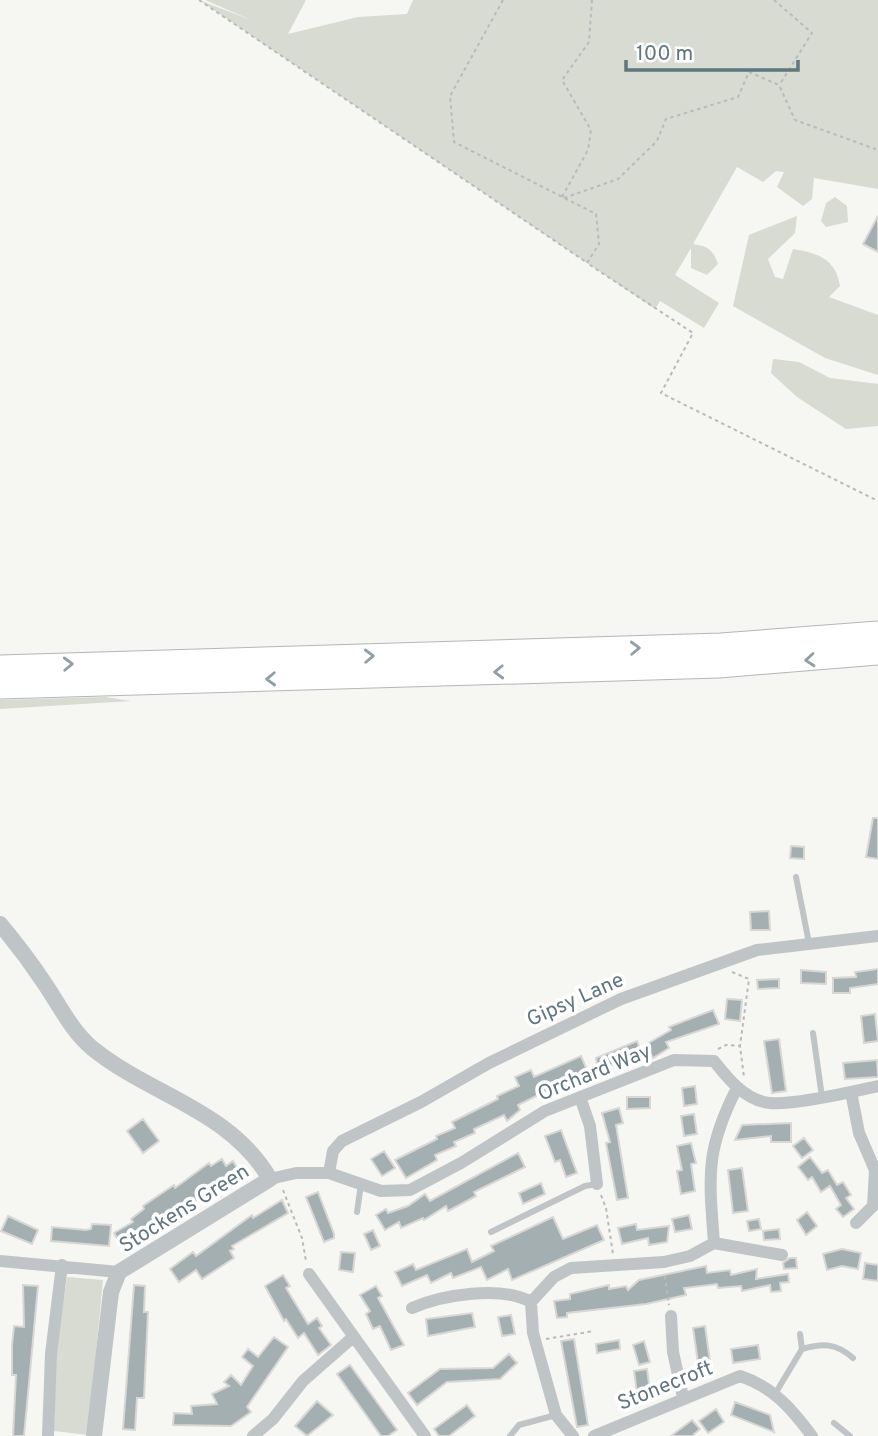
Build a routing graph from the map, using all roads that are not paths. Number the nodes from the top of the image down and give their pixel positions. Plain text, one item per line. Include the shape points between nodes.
1 (878, 633) edge
2 (878, 653) edge
3 (0, 667) edge
4 (0, 687) edge
5 (796, 877) dead end
6 (0, 924) edge
7 (878, 936) edge
8 (809, 943) junction
9 (813, 1033) dead end
10 (878, 1086) edge
11 (740, 1090) junction
12 (851, 1092) junction
13 (580, 1097) junction
14 (822, 1097) junction
15 (329, 1173) junction
16 (274, 1178) junction
17 (361, 1184) junction
18 (597, 1184) joint
19 (357, 1212) dead end
20 (856, 1223) dead end
21 (491, 1232) dead end
22 (714, 1243) junction
23 (782, 1255) dead end
24 (0, 1261) edge
25 (62, 1265) junction
26 (120, 1272) junction
27 (309, 1274) road end
28 (531, 1302) junction
29 (412, 1308) dead end
30 (671, 1316) road end
31 (800, 1334) dead end
32 (352, 1338) junction
33 (802, 1349) junction
34 (853, 1358) dead end
35 (775, 1394) junction
36 (683, 1397) junction
37 (556, 1415) junction
38 (834, 1423) dead end
39 (48, 1436) edge
40 (94, 1436) edge
41 (253, 1436) edge
42 (425, 1436) edge
43 (509, 1436) edge
44 (573, 1436) edge
45 (594, 1436) edge
46 (812, 1436) edge
47 (850, 1436) edge

3 -> 1 highway via 721,645
2 -> 4 highway via 719,666
5 - 8 lane
6 - 16 street via 90,1045 220,1123
7 - 8 street, Gipsy Lane
8 - 15 street, Gipsy Lane via 757,950 621,999 352,1135 332,1151
9 - 14 lane
10 - 12 street
11 - 13 street, Orchard Way via 714,1061 674,1060
11 - 14 street via 764,1103
11 - 22 street via 721,1119 711,1152
12 - 14 street
12 - 20 street via 859,1133 875,1170 873,1206
13 - 17 street, Orchard Way via 545,1111 410,1190 381,1191
13 - 18 street via 590,1126
15 - 16 street
15 - 17 street, Orchard Way
16 - 26 street, Stockens Green
17 - 19 lane
18 - 21 lane
22 - 23 street
22 - 28 street via 690,1256 664,1262 572,1268 554,1277
24 - 25 street
25 - 26 street
25 - 39 street via 51,1354
26 - 40 street, Stockens Green via 111,1292
27 - 32 street
28 - 29 street via 514,1295 458,1295
28 - 37 street via 535,1341
30 - 36 street
31 - 33 lane
32 - 41 street via 303,1381
32 - 42 street
33 - 34 lane via 830,1344
33 - 35 lane
35 - 36 street, Stonecroft via 740,1376
35 - 46 street, Stonecroft
36 - 45 street, Stonecroft
37 - 43 lane via 519,1425
37 - 44 street
38 - 47 lane

